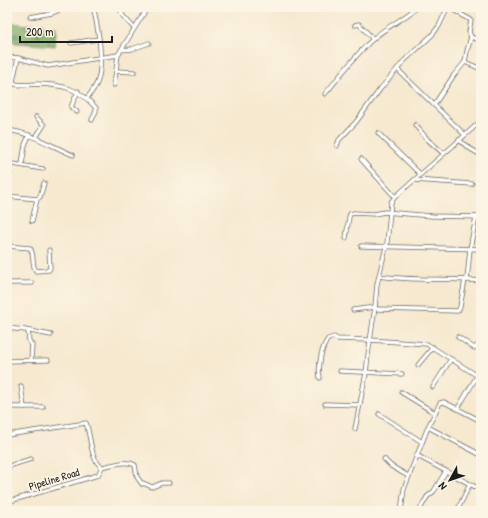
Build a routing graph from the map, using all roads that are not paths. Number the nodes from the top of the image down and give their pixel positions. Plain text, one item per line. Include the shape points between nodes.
1 (67, 7) edge
2 (92, 7) edge
3 (119, 7) edge
4 (417, 7) edge
5 (448, 7) edge
6 (144, 13) dead end
7 (30, 17) dead end
8 (355, 24) dead end
9 (134, 28) junction
10 (471, 37) junction
11 (99, 39) junction
12 (373, 39) junction
13 (481, 41) edge
14 (71, 42) dead end
15 (149, 44) dead end
16 (121, 50) junction
17 (118, 55) junction
18 (7, 57) edge
19 (100, 57) junction
20 (18, 58) junction
21 (465, 62) junction
22 (397, 69) junction
23 (481, 69) edge
24 (117, 71) junction
25 (134, 72) dead end
26 (114, 85) dead end
27 (78, 91) junction
28 (325, 94) dead end
29 (87, 98) junction
30 (434, 105) junction
31 (77, 112) dead end
32 (36, 117) dead end
33 (92, 120) dead end
34 (481, 121) edge
35 (415, 125) dead end
36 (7, 130) edge
37 (378, 134) dead end
38 (29, 135) junction
39 (465, 135) junction
40 (36, 137) junction
41 (459, 140) junction
42 (337, 146) dead end
43 (443, 153) junction
44 (73, 155) dead end
45 (481, 155) edge
46 (361, 159) dead end
47 (7, 163) edge
48 (22, 164) junction
49 (43, 169) dead end
50 (420, 174) junction
51 (414, 180) junction
52 (44, 184) dead end
53 (472, 184) dead end
54 (7, 196) edge
55 (395, 197) junction
56 (37, 199) junction
57 (390, 212) junction
58 (476, 217) junction
59 (481, 217) edge
60 (32, 221) dead end
61 (346, 238) dead end
62 (7, 246) edge
63 (361, 246) dead end
64 (386, 246) junction
65 (470, 248) junction
66 (481, 249) edge
67 (49, 250) dead end
68 (379, 276) junction
69 (466, 280) junction
70 (481, 281) edge
71 (7, 282) edge
72 (32, 283) dead end
73 (375, 308) junction
74 (353, 310) dead end
75 (7, 328) edge
76 (28, 330) junction
77 (51, 335) dead end
78 (458, 337) dead end
79 (370, 340) junction
80 (481, 343) edge
81 (433, 347) junction
82 (451, 359) junction
83 (31, 360) junction
84 (48, 360) dead end
85 (7, 361) edge
86 (418, 365) dead end
87 (340, 372) dead end
88 (366, 373) junction
89 (402, 374) dead end
90 (479, 377) edge
91 (320, 378) dead end
92 (21, 386) dead end
93 (433, 388) dead end
94 (401, 392) dead end
95 (326, 404) dead end
96 (360, 405) junction
97 (7, 407) edge
98 (24, 407) junction
99 (43, 407) dead end
100 (458, 408) junction
101 (435, 413) junction
102 (379, 414) dead end
103 (481, 421) edge
104 (428, 427) junction
105 (355, 429) dead end
106 (7, 435) edge
107 (422, 442) junction
108 (416, 455) junction
109 (481, 455) edge
110 (31, 459) dead end
111 (384, 459) dead end
112 (102, 467) junction
113 (7, 469) edge
114 (446, 471) junction
115 (408, 476) junction
116 (169, 483) dead end
117 (470, 484) junction
118 (481, 490) edge
119 (7, 502) edge
120 (401, 511) edge
121 (419, 511) edge
122 (457, 511) edge

1 - 7 street
2 - 11 street
3 - 9 street
4 - 12 street
5 - 10 street via 471,20
5 - 22 street via 432,36
6 - 9 street
8 - 12 street via 359,24
9 - 16 street
10 - 13 street
10 - 21 street
11 - 14 street
11 - 19 street
12 - 28 street
15 - 16 street
16 - 17 street
17 - 19 street
17 - 24 street
18 - 20 street
19 - 20 street via 48,66
19 - 29 street via 98,80
20 - 27 street via 13,81 15,84 66,86
21 - 23 street
21 - 30 street
22 - 30 street
22 - 42 street via 339,140
24 - 25 street
24 - 26 street
27 - 29 street
27 - 31 street via 71,107
29 - 33 street via 96,108
30 - 39 street
32 - 40 street via 44,125
34 - 39 street
35 - 43 street
36 - 38 street
37 - 50 street
38 - 40 street
38 - 48 street
39 - 41 street
40 - 44 street
41 - 43 street
41 - 45 street
43 - 50 street
46 - 55 street
47 - 48 street
48 - 49 street
50 - 51 street
51 - 53 street
51 - 55 street
52 - 56 street
54 - 56 street
55 - 57 street via 391,202
56 - 60 street
57 - 58 street
57 - 61 street via 350,214
57 - 64 street
58 - 59 street
58 - 65 street
62 - 67 street via 30,248 36,271 49,270
63 - 64 street
64 - 65 street
64 - 68 street
65 - 66 street
65 - 69 street
68 - 69 street
68 - 73 street
69 - 70 street
69 - 73 street via 458,311
71 - 72 street
73 - 74 street
73 - 79 street
75 - 76 street
76 - 77 street
76 - 83 street via 32,345
78 - 80 street via 475,348
79 - 81 street via 427,344
79 - 88 street
79 - 91 street via 328,339 319,371
81 - 82 street
81 - 86 street
82 - 90 street
82 - 93 street
83 - 84 street
83 - 85 street
87 - 88 street
88 - 89 street
88 - 96 street
90 - 100 street
92 - 98 street
94 - 101 street
95 - 96 street
96 - 105 street
97 - 98 street
98 - 99 street
100 - 101 street via 442,402
100 - 103 street
101 - 104 street
102 - 107 street
104 - 107 street
104 - 109 street
106 - 112 street via 86,424 95,458
107 - 108 street
108 - 114 street
108 - 115 street
110 - 113 street
111 - 115 street
112 - 116 street via 132,463 142,484 152,487
112 - 119 street, Pipeline Road via 98,475
114 - 117 street
114 - 121 street
115 - 120 street
117 - 118 street
117 - 122 street

